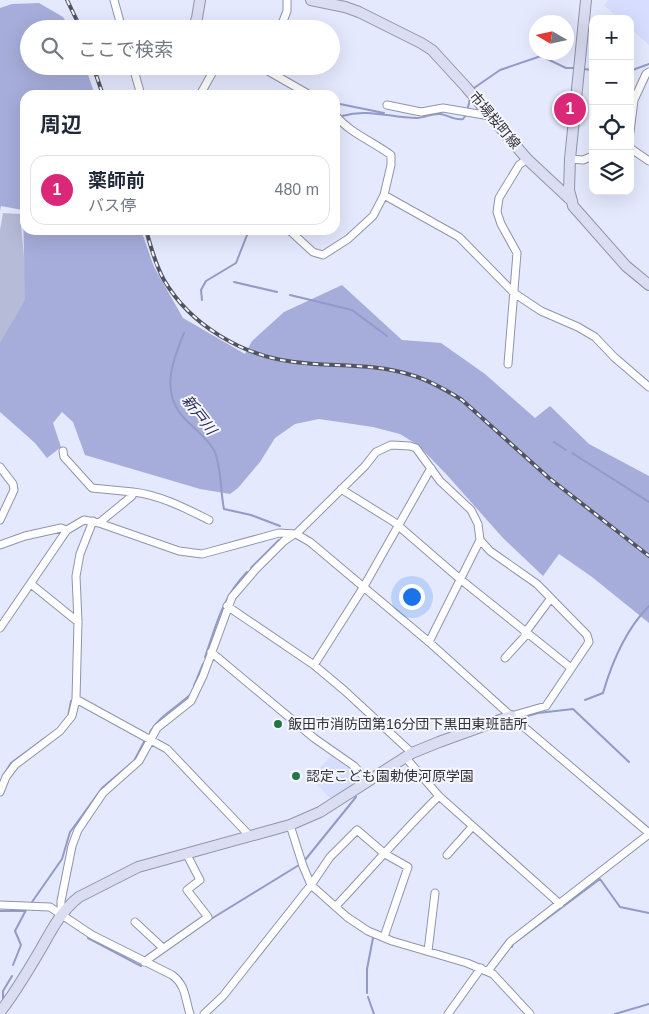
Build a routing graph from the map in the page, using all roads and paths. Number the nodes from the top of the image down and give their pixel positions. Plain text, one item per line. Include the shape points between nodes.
1 (114, 0) edge
2 (200, 0) edge
3 (287, 0) edge
4 (311, 0) edge
5 (586, 0) edge
6 (120, 20) edge
7 (196, 20) edge
8 (284, 20) edge
9 (649, 72) edge
10 (137, 75) edge
11 (211, 75) edge
12 (275, 75) edge
13 (140, 90) edge
14 (203, 90) edge
15 (301, 90) edge
16 (386, 105) dead end
17 (633, 105) edge
18 (490, 116) junction
19 (340, 121) edge
20 (633, 150) edge
21 (527, 158) junction
22 (570, 158) junction
23 (589, 158) edge
24 (649, 161) edge
25 (384, 195) junction
26 (572, 201) junction
27 (294, 235) edge
28 (649, 286) edge
29 (514, 293) junction
30 (508, 364) dead end
31 (649, 387) edge
32 (63, 451) dead end
33 (0, 467) edge
34 (431, 468) junction
35 (341, 489) junction
36 (133, 492) junction
37 (0, 520) edge
38 (209, 520) dead end
39 (96, 522) junction
40 (398, 526) junction
41 (67, 530) junction
42 (295, 534) junction
43 (480, 540) junction
44 (0, 545) edge
45 (460, 580) junction
46 (31, 584) junction
47 (363, 588) junction
48 (552, 598) junction
49 (227, 606) junction
50 (78, 622) junction
51 (0, 628) edge
52 (526, 634) junction
53 (429, 642) junction
54 (211, 652) junction
55 (505, 658) dead end
56 (314, 665) junction
57 (571, 668) junction
58 (76, 698) junction
59 (511, 716) junction
60 (151, 738) junction
61 (408, 755) junction
62 (368, 782) junction
63 (0, 792) edge
64 (439, 796) junction
65 (290, 824) junction
66 (472, 827) junction
67 (649, 833) edge
68 (249, 835) junction
69 (186, 853) junction
70 (385, 854) junction
71 (447, 855) dead end
72 (311, 885) junction
73 (435, 893) dead end
74 (560, 904) junction
75 (0, 905) edge
76 (336, 906) junction
77 (61, 914) junction
78 (135, 922) dead end
79 (384, 938) junction
80 (163, 948) junction
81 (428, 951) junction
82 (144, 962) junction
83 (485, 970) junction
84 (0, 1012) edge
85 (190, 1014) edge
86 (204, 1014) edge
87 (448, 1014) edge
88 (530, 1014) edge

1 - 6 street
2 - 7 street
3 - 8 street
4 - 18 street, 市場桜町線 via 359,12 432,50
5 - 22 street
9 - 17 street
10 - 13 street
11 - 14 street
12 - 15 street
16 - 18 street via 421,112 443,108
18 - 21 street, 市場桜町線
19 - 25 street via 391,155
20 - 24 street
21 - 26 street, 市場桜町線
21 - 29 street via 519,165 499,198 497,212 517,253
22 - 23 street
22 - 26 street
25 - 27 street via 373,216 324,255 313,252
25 - 29 street via 459,236
26 - 28 street, 市場桜町線 via 626,266
29 - 30 street
29 - 31 street via 541,311 595,338
32 - 36 street via 64,457 92,488
33 - 37 street via 14,490
34 - 35 street via 416,448 391,445 376,452
34 - 40 street
34 - 43 street via 471,510 478,524
35 - 40 street
35 - 42 street
36 - 38 street via 162,499
36 - 39 street
39 - 41 street via 84,520
39 - 42 street via 180,551 202,554 279,534
39 - 50 street via 80,554 76,576
40 - 45 street
40 - 47 street
41 - 44 street via 62,528 25,536
41 - 46 street
42 - 47 street via 310,542
42 - 49 street via 256,569
43 - 45 street
43 - 48 street
45 - 52 street
45 - 53 street
46 - 50 street
46 - 51 street
47 - 53 street
47 - 56 street
48 - 52 street
48 - 57 street via 587,635 589,642
49 - 54 street
49 - 56 street
50 - 58 street
52 - 55 street
52 - 57 street
53 - 59 street
54 - 60 street via 191,702 157,728
54 - 62 street via 314,738 354,766
56 - 61 street via 345,691
57 - 59 street via 546,706
58 - 60 street
58 - 63 street via 68,723 15,765
59 - 61 street
59 - 67 street
60 - 68 street via 167,749
60 - 77 street via 139,761 103,793 78,830 72,846
61 - 62 street
61 - 64 street
62 - 65 street via 320,812
64 - 66 street
64 - 70 street
65 - 68 street
65 - 72 street
66 - 71 street
66 - 74 street
67 - 74 street
68 - 69 street
69 - 77 street via 138,867 79,897
69 - 80 street via 200,880 187,890 208,917
70 - 72 street via 357,830 330,857
70 - 76 street
70 - 79 street via 408,867
72 - 76 street
72 - 86 street via 223,996
73 - 81 street
74 - 83 street via 510,942
75 - 77 street via 50,906
76 - 79 street via 347,917
77 - 82 street via 92,935
77 - 84 street
78 - 80 street
79 - 81 street
80 - 82 street
81 - 83 street
82 - 85 street via 180,981
83 - 87 street
83 - 88 street via 494,974

